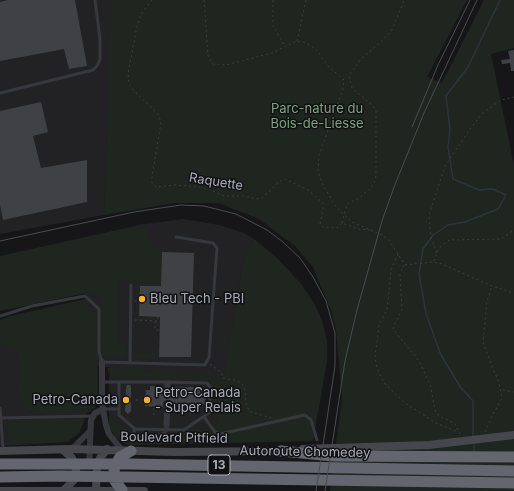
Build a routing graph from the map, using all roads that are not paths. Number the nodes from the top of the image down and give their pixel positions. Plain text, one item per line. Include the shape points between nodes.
1 (95, 0) edge
2 (0, 93) edge
3 (176, 237) dead end
4 (131, 285) dead end
5 (0, 316) edge
6 (102, 362) junction
7 (130, 363) junction
8 (102, 382) junction
9 (119, 382) junction
10 (168, 382) junction
11 (167, 396) dead end
12 (167, 404) road end
13 (0, 408) edge
14 (104, 409) junction
15 (119, 409) junction
16 (92, 416) junction
17 (204, 417) junction
18 (1, 418) edge
19 (134, 428) junction
20 (167, 430) junction
21 (90, 431) junction
22 (514, 435) edge
23 (316, 440) dead end
24 (72, 449) junction
25 (90, 449) junction
26 (107, 449) junction
27 (63, 450) junction
28 (126, 450) junction
29 (2, 451) edge
30 (281, 451) joint
31 (338, 457) junction
32 (514, 457) edge
33 (0, 464) edge
34 (514, 471) edge
35 (0, 477) edge
36 (514, 483) edge
37 (69, 490) edge
38 (91, 490) edge
39 (122, 490) junction
40 (0, 491) edge
41 (144, 491) edge

1 - 2 lane via 100,59 93,70
3 - 7 lane via 213,243 217,248 208,362 202,366
4 - 7 lane
5 - 6 lane via 82,296 88,298 99,309 99,352
6 - 7 lane
6 - 8 street
8 - 9 lane
8 - 14 street
9 - 10 lane
9 - 15 lane
10 - 11 lane
10 - 17 lane via 209,384 210,412
12 - 20 lane
13 - 18 lane
14 - 15 lane
14 - 16 street
14 - 28 street via 109,434
15 - 19 lane via 119,416
16 - 18 lane
16 - 21 street
17 - 20 lane via 184,430
17 - 23 lane via 215,432 220,434 277,420 307,416 311,420
18 - 29 lane
19 - 20 lane
19 - 20 lane via 134,434 137,436 157,436
21 - 24 street
21 - 25 street
22 - 31 main road
24 - 25 main road, Boulevard Pitfield
24 - 27 main road, Boulevard Pitfield
25 - 26 main road, Boulevard Pitfield
25 - 38 street
26 - 28 main road, Boulevard Pitfield
26 - 38 main road via 100,458
27 - 29 main road, Boulevard Pitfield
27 - 37 main road via 72,458 76,470
28 - 30 main road, Boulevard Pitfield
28 - 39 highway via 114,468 115,481
30 - 31 highway via 311,452
31 - 32 highway
31 - 33 highway, Autoroute Chomedey / 13 via 309,466
31 - 34 highway, Autoroute Chomedey / 13 via 448,469
35 - 36 highway, 13
37 - 38 main road
37 - 40 main road
38 - 39 main road
39 - 41 main road

